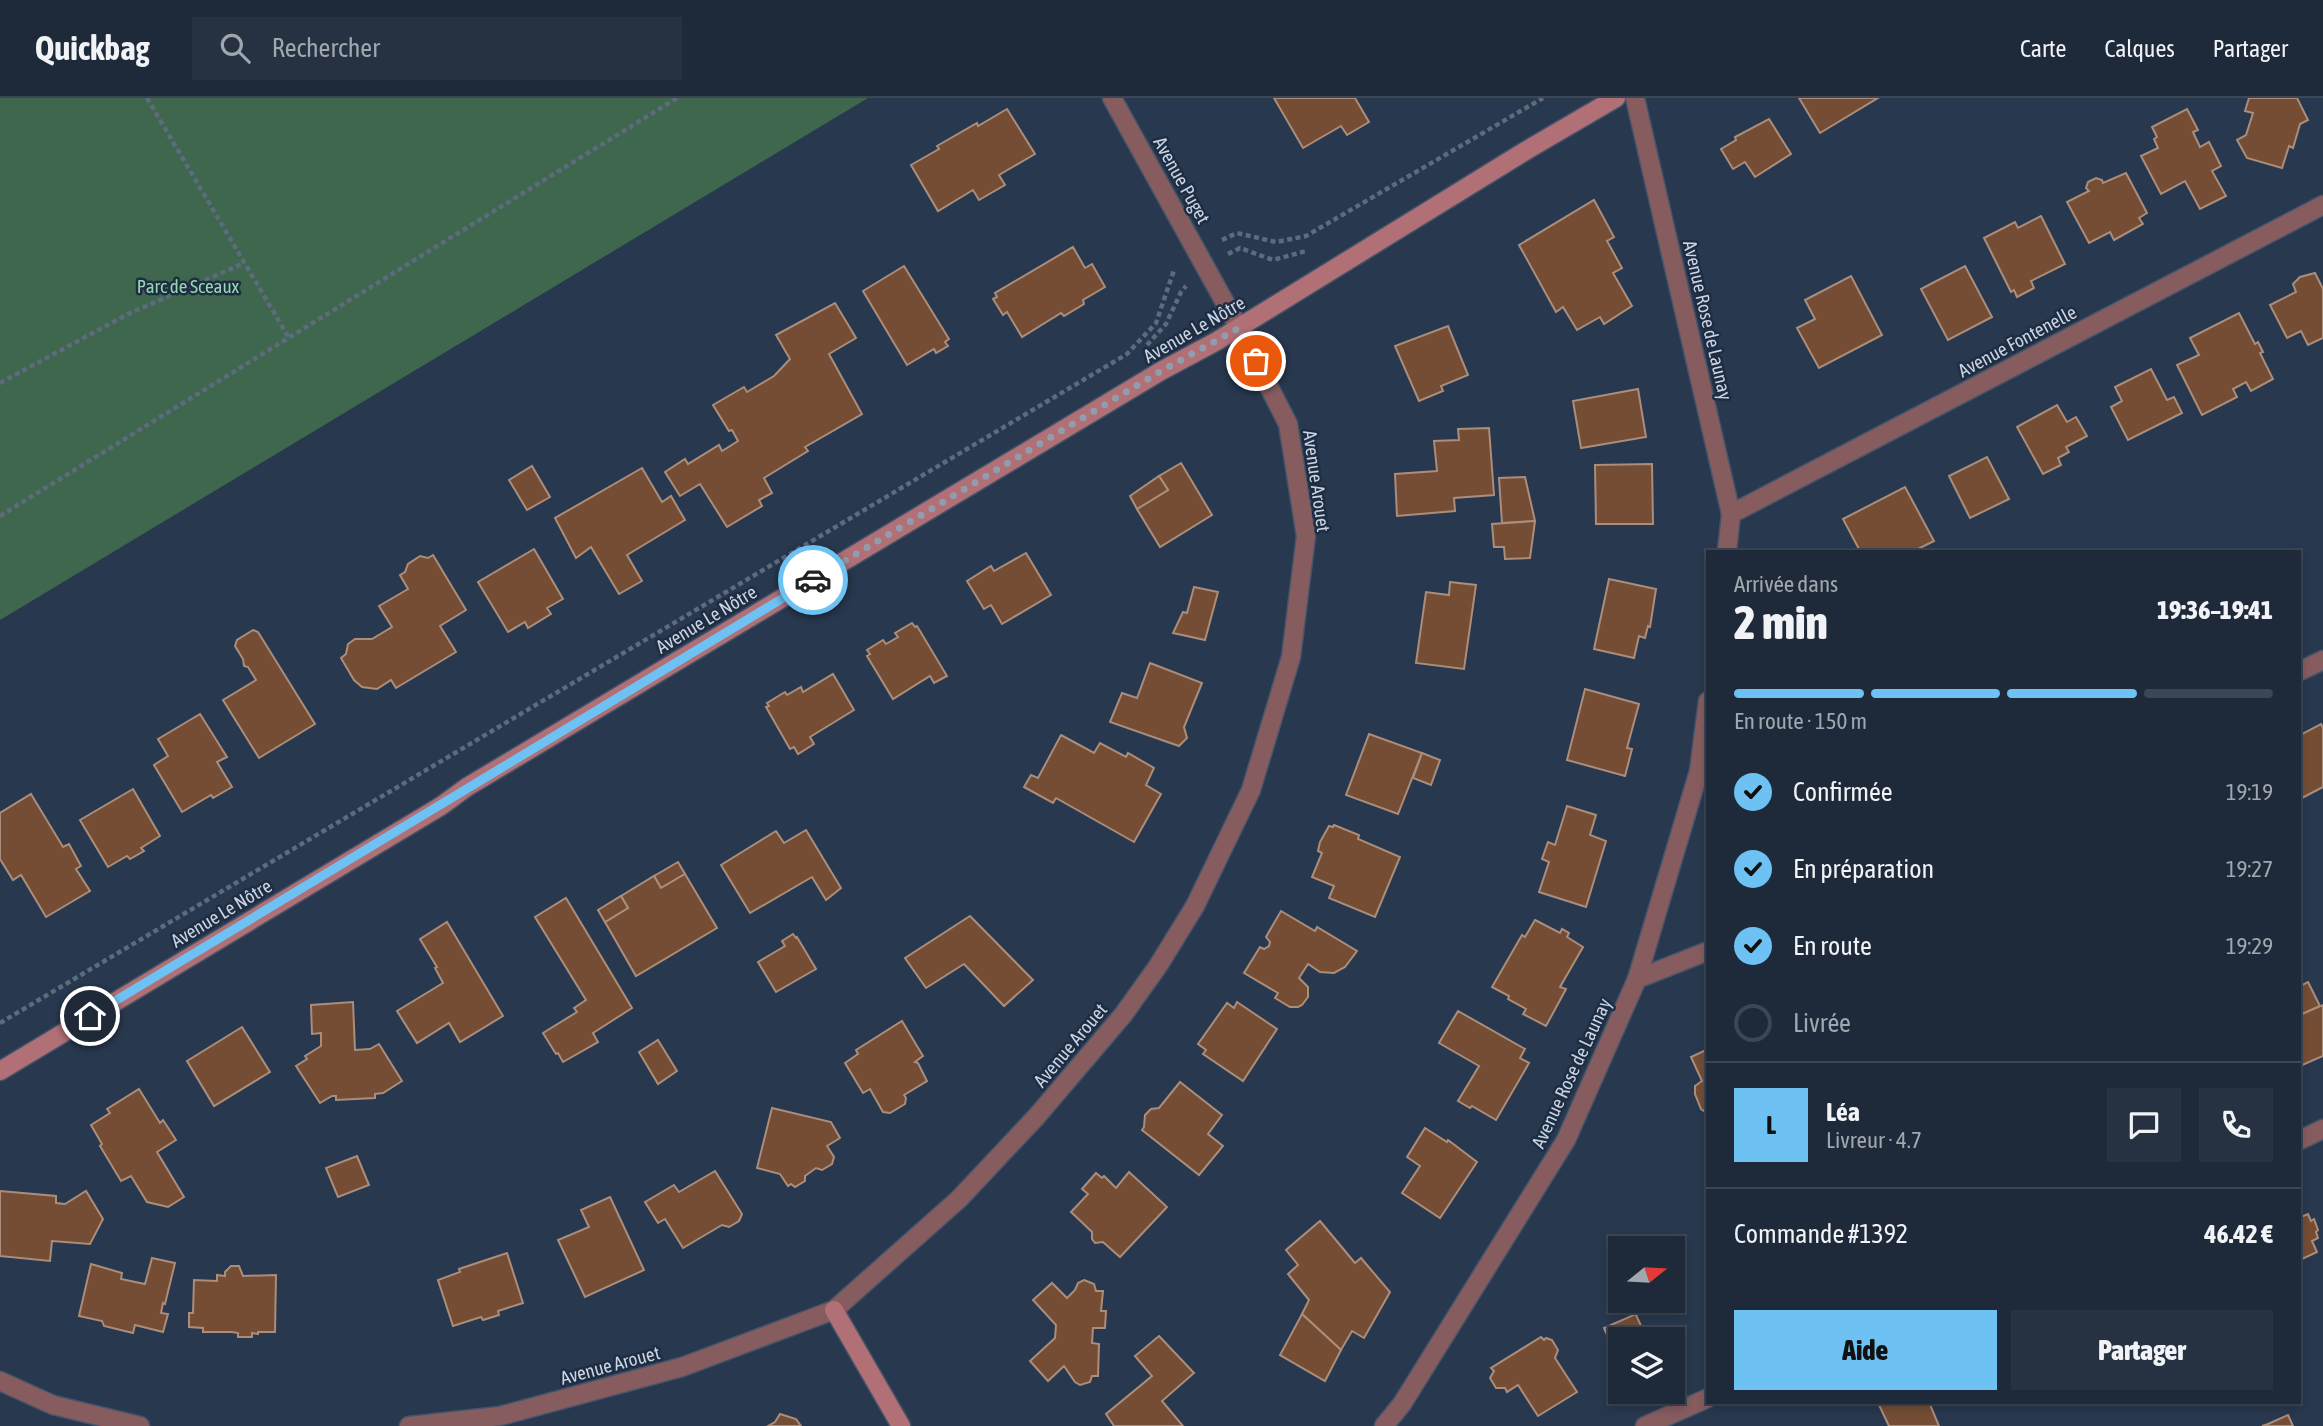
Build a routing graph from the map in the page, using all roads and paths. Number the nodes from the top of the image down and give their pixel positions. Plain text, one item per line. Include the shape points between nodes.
1 (148, 98) edge
2 (677, 98) edge
3 (1112, 98) edge
4 (1543, 98) edge
5 (1616, 98) edge
6 (1636, 98) edge
7 (2323, 205) edge
8 (1197, 251) junction
9 (244, 263) junction
10 (1239, 328) junction
11 (289, 338) junction
12 (0, 383) edge
13 (1731, 514) junction
14 (0, 516) edge
15 (1727, 550) edge
16 (2323, 660) edge
17 (2301, 671) edge
18 (1706, 717) edge
19 (1706, 952) edge
20 (1637, 979) junction
21 (0, 1023) edge
22 (0, 1071) edge
23 (2323, 1129) edge
24 (2301, 1140) edge
25 (834, 1310) junction
26 (0, 1381) edge
27 (1706, 1399) edge
28 (140, 1426) edge
29 (409, 1426) edge
30 (901, 1426) edge
31 (1384, 1426) edge
32 (1645, 1426) edge

1 - 9 path
2 - 11 path
3 - 8 street, Avenue Puget
4 - 8 path via 1306,236 1276,242 1237,233
5 - 10 main road, Avenue Le Nôtre
6 - 13 street, Avenue Rose de Launay
7 - 13 street, Avenue Fontenelle
8 - 10 street, Avenue Puget
8 - 21 path via 1178,261 1156,323 1127,354
9 - 11 path
9 - 12 path via 128,314
10 - 22 main road, Avenue Le Nôtre via 610,701
10 - 25 street, Avenue Arouet via 1288,424 1306,536 1291,657 1251,790 1195,906 1123,1015 959,1199
11 - 14 path
13 - 15 street, Avenue Rose de Launay
16 - 17 street
18 - 20 street, Avenue Rose de Launay via 1699,771
19 - 20 street
20 - 31 street, Avenue Rose de Launay via 1566,1140
23 - 24 street
25 - 29 street, Avenue Arouet via 682,1367 500,1416
25 - 30 main road
26 - 28 street via 53,1405
27 - 32 street

